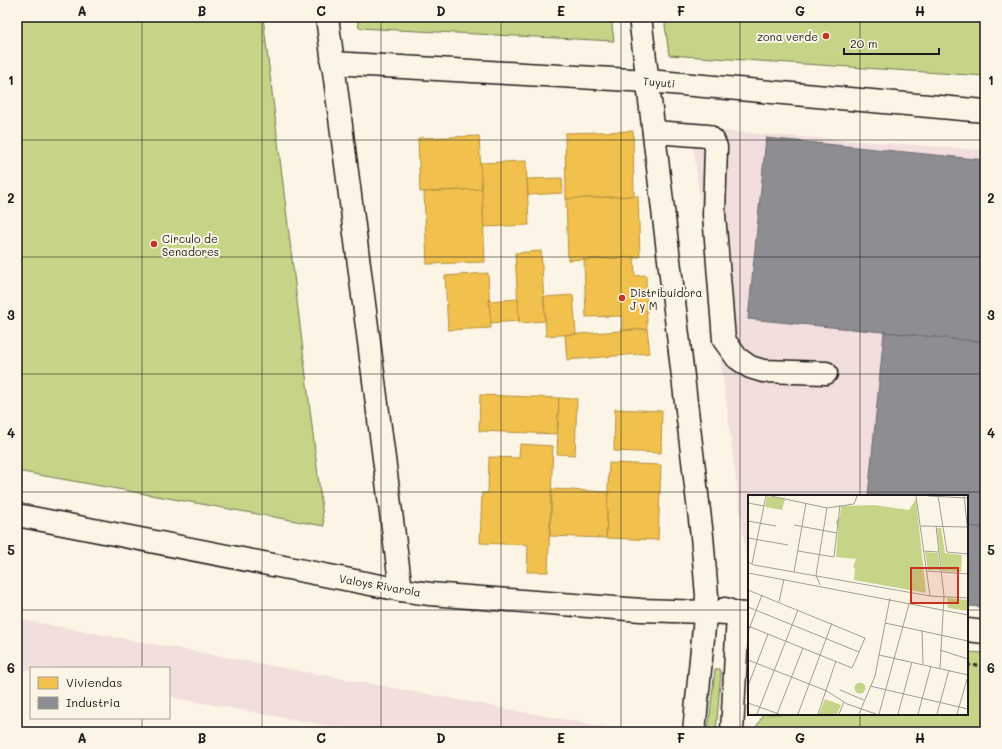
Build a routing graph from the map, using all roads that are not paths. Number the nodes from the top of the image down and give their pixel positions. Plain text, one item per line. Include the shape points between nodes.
1 (327, 17) edge
2 (640, 17) edge
3 (332, 63) junction
4 (648, 81) junction
5 (985, 111) edge
6 (654, 132) junction
7 (826, 373) dead end
8 (17, 515) edge
9 (401, 590) junction
10 (706, 604) junction
11 (744, 614) edge
12 (968, 630) edge
13 (985, 632) edge
14 (694, 732) edge
15 (732, 732) edge

1 - 3 street
2 - 4 street
3 - 4 street, Tuyuti
3 - 9 street
4 - 5 street, Tuyuti
4 - 6 street
6 - 7 street via 708,136 716,147 714,214 724,340 737,358 750,367 763,371
6 - 10 street via 701,528
8 - 9 street, Valoys Rivarola
9 - 10 street, Valoys Rivarola via 641,610
10 - 11 street, Valoys Rivarola
10 - 14 street
11 - 15 street
12 - 13 street

